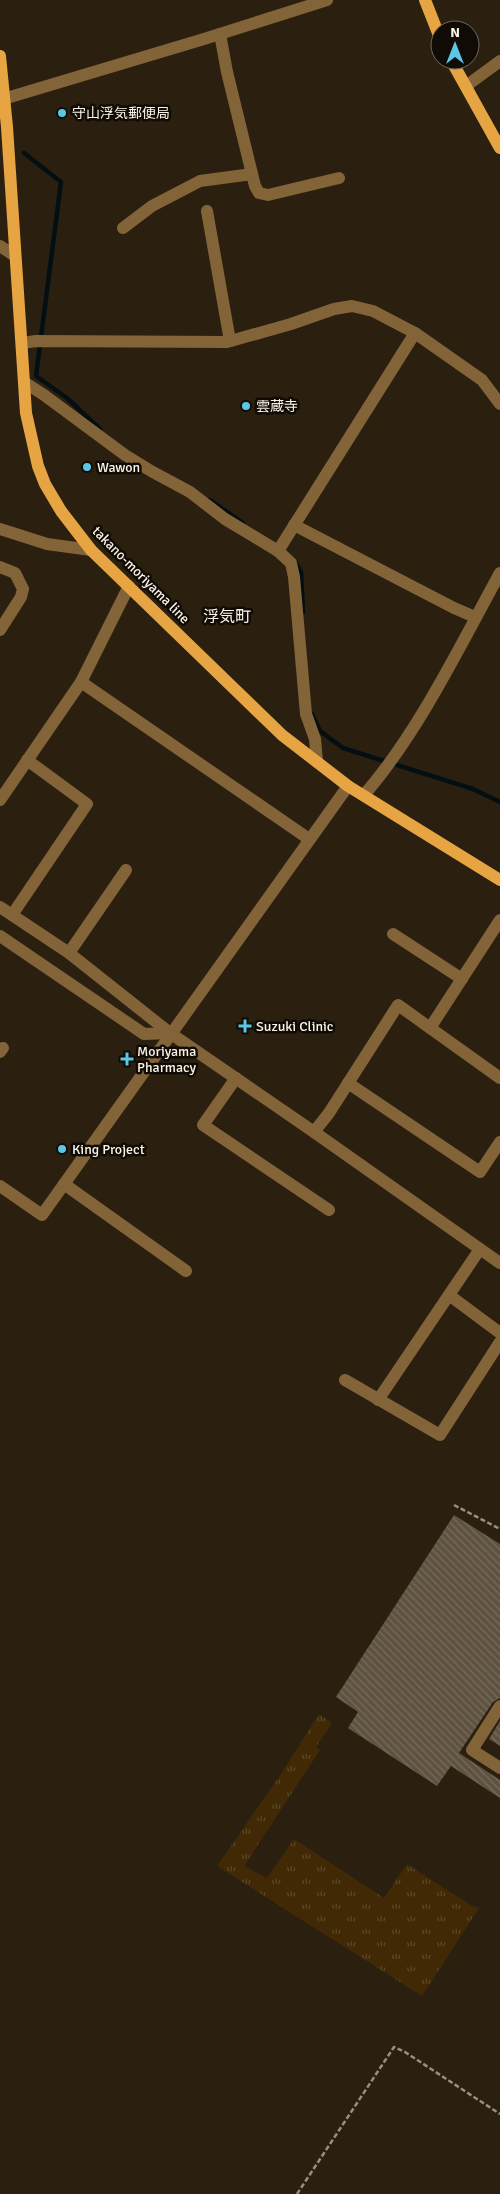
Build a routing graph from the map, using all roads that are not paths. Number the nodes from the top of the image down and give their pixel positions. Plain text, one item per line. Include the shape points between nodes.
1 (327, 0) edge
2 (425, 0) edge
3 (433, 20) edge
4 (220, 34) junction
5 (0, 56) edge
6 (500, 61) edge
7 (457, 70) edge
8 (466, 86) junction
9 (1, 99) edge
10 (500, 148) edge
11 (252, 174) junction
12 (339, 178) dead end
13 (207, 211) dead end
14 (123, 228) dead end
15 (0, 246) edge
16 (15, 256) junction
17 (415, 333) junction
18 (230, 341) junction
19 (22, 343) junction
20 (24, 382) junction
21 (500, 404) edge
22 (294, 525) junction
23 (0, 528) edge
24 (280, 546) junction
25 (91, 550) junction
26 (0, 567) edge
27 (500, 573) edge
28 (129, 586) junction
29 (475, 618) junction
30 (0, 630) edge
31 (81, 682) junction
32 (27, 760) junction
33 (317, 762) junction
34 (348, 786) junction
35 (364, 795) junction
36 (0, 800) edge
37 (310, 839) junction
38 (126, 870) dead end
39 (500, 880) edge
40 (0, 907) edge
41 (12, 915) junction
42 (500, 920) edge
43 (393, 934) dead end
44 (0, 936) edge
45 (68, 954) junction
46 (462, 979) junction
47 (430, 1028) junction
48 (170, 1033) junction
49 (498, 1073) edge
50 (236, 1078) junction
51 (348, 1083) junction
52 (314, 1132) junction
53 (500, 1142) edge
54 (64, 1184) junction
55 (0, 1186) edge
56 (329, 1210) dead end
57 (480, 1249) junction
58 (500, 1263) edge
59 (186, 1271) dead end
60 (449, 1295) junction
61 (500, 1333) edge
62 (500, 1342) edge
63 (345, 1380) dead end
64 (378, 1400) junction
65 (500, 1706) edge
66 (500, 1768) edge

1 - 4 street
2 - 3 main road
4 - 9 street
4 - 11 street
5 - 9 main road, takano-moriyama line
6 - 8 street
7 - 8 main road
8 - 10 main road
9 - 16 main road, takano-moriyama line via 7,127
11 - 12 street via 259,193 268,195
11 - 14 street via 200,181 152,206
13 - 18 street
15 - 16 street
16 - 19 main road, takano-moriyama line
17 - 18 street via 372,311 352,306
17 - 21 street via 482,380
17 - 22 street
18 - 19 street
19 - 20 main road, takano-moriyama line
20 - 24 street via 125,455 190,492 226,519
20 - 25 main road, takano-moriyama line via 33,451 45,484
22 - 24 street
22 - 29 street
23 - 25 street via 47,544
24 - 33 street via 291,564 294,578 306,714 315,740
25 - 28 main road, takano-moriyama line
26 - 30 street via 14,573 23,589
27 - 29 street
28 - 31 street
28 - 33 main road, takano-moriyama line via 282,735
29 - 35 street via 386,769
31 - 32 street
31 - 37 street
32 - 36 street
32 - 41 street via 87,804
33 - 34 main road, takano-moriyama line
34 - 35 main road, takano-moriyama line
34 - 37 street
35 - 39 main road, takano-moriyama line
37 - 48 street
38 - 45 street
40 - 41 street
41 - 45 street
42 - 46 street
43 - 46 street
44 - 48 street via 144,1034
45 - 48 street
46 - 47 street
47 - 49 street
47 - 51 street via 398,1005
48 - 50 street
48 - 54 street
50 - 52 street
50 - 56 street via 203,1125
51 - 52 street
51 - 53 street via 480,1172
52 - 57 street
54 - 55 street via 42,1215
54 - 59 street
57 - 58 street
57 - 60 street
60 - 61 street
60 - 64 street
62 - 64 street via 440,1435
63 - 64 street
65 - 66 street via 472,1750

